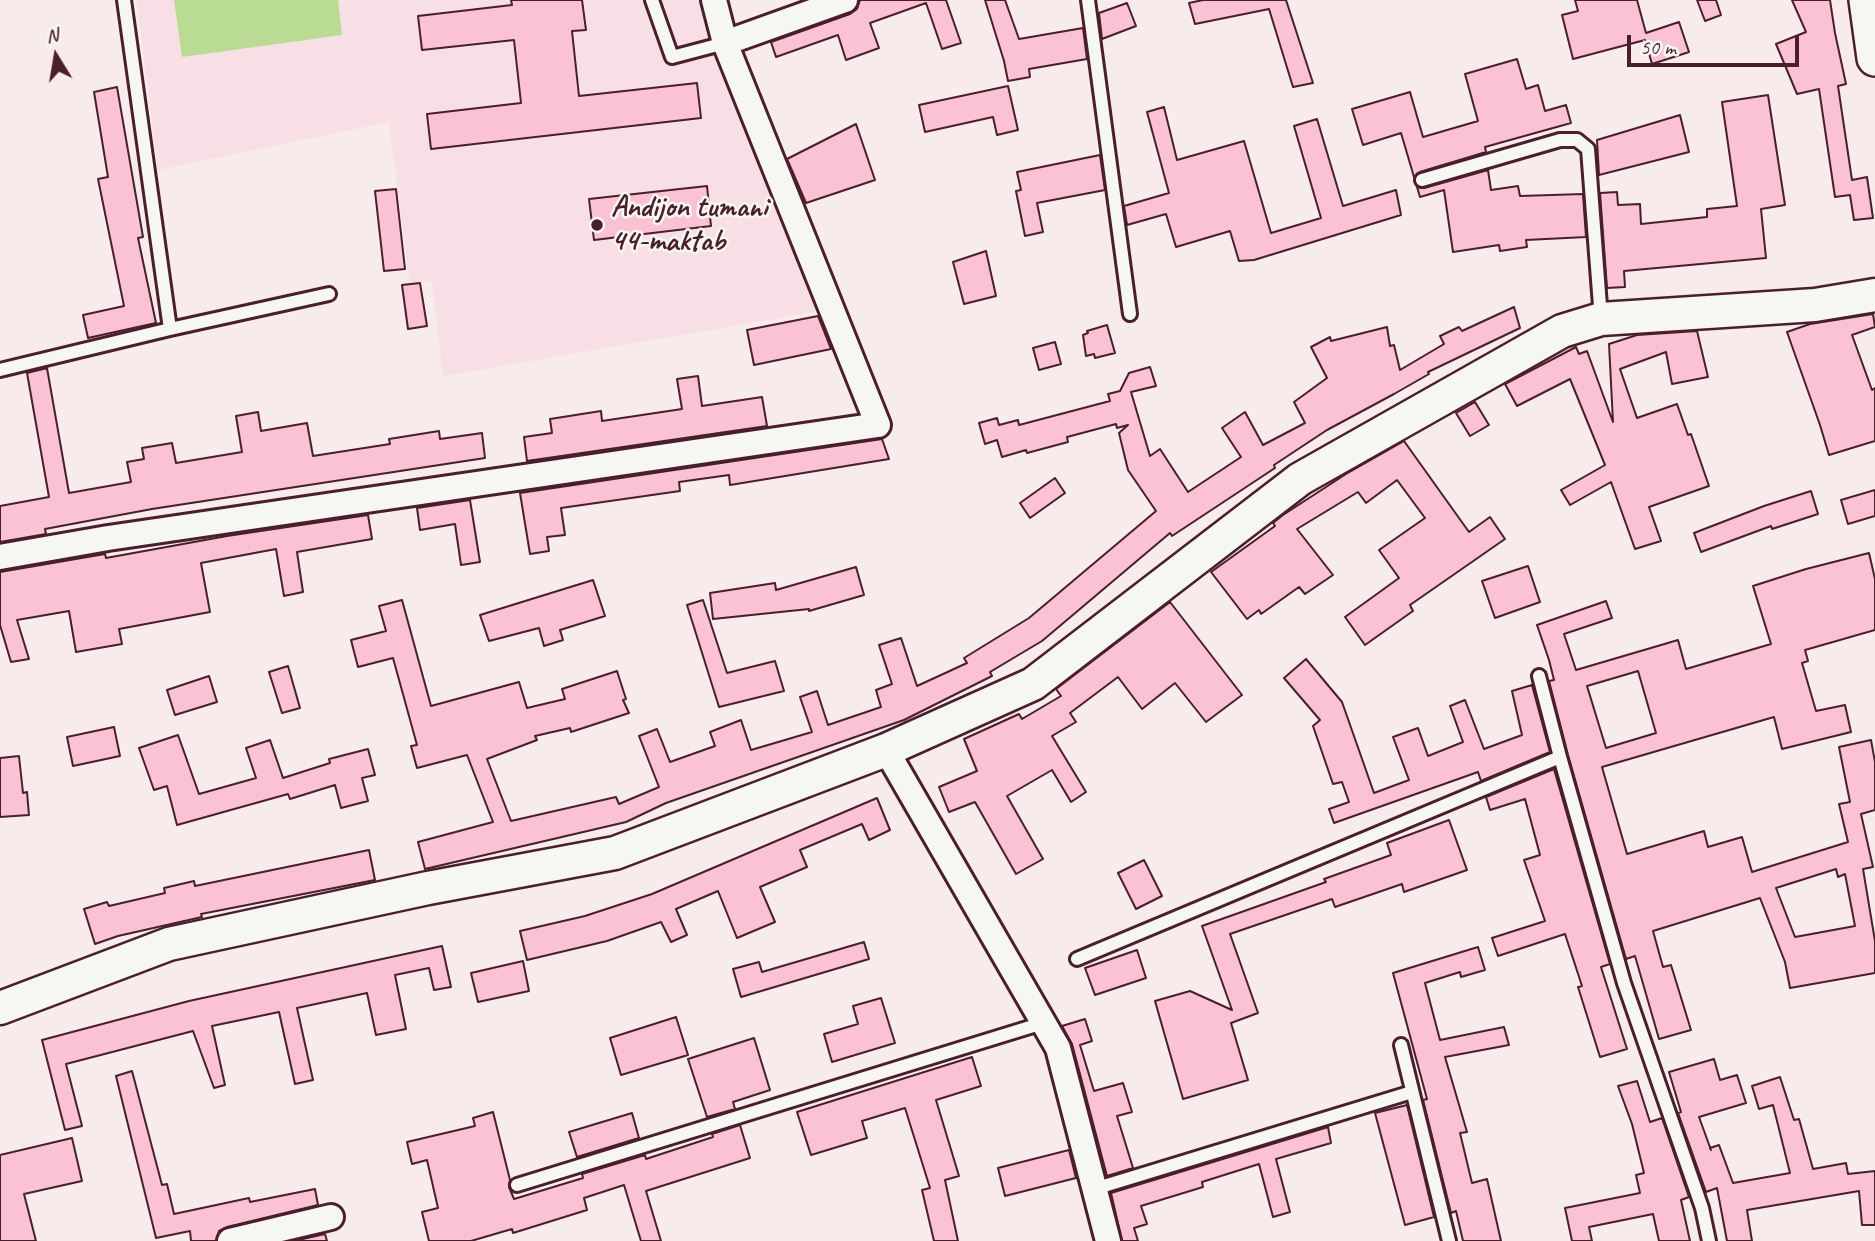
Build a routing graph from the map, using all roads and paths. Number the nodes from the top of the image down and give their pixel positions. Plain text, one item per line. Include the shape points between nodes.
1 (124, 0) edge
2 (652, 0) edge
3 (714, 0) edge
4 (845, 0) edge
5 (1088, 0) edge
6 (1867, 0) edge
7 (725, 43) junction
8 (1875, 58) edge
9 (1422, 180) dead end
10 (330, 294) dead end
11 (1875, 295) edge
12 (1130, 314) dead end
13 (1601, 319) junction
14 (170, 329) junction
15 (0, 370) edge
16 (0, 557) edge
17 (1539, 676) dead end
18 (887, 750) junction
19 (1560, 757) junction
20 (1077, 959) dead end
21 (0, 1008) edge
22 (1043, 1023) junction
23 (1401, 1045) dead end
24 (1412, 1093) junction
25 (517, 1185) dead end
26 (1094, 1189) junction
27 (331, 1217) dead end
28 (230, 1241) edge
29 (1108, 1241) edge
30 (1450, 1241) edge
31 (1709, 1241) edge

1 - 14 lane
2 - 7 lane via 671,57
3 - 7 street
4 - 7 street
5 - 12 lane
6 - 8 main road
7 - 16 street via 878,425
9 - 13 lane via 1560,140 1577,140 1588,149
10 - 14 lane
11 - 13 street via 1815,305
13 - 18 street via 1562,331 1300,479 1033,684
14 - 15 lane
17 - 19 lane
18 - 21 street via 615,853 169,944
18 - 22 street
19 - 20 lane
19 - 31 lane via 1624,983 1702,1208
22 - 25 lane
22 - 26 street via 1058,1048
23 - 24 lane
24 - 26 lane
24 - 30 lane
26 - 29 street
27 - 28 street

